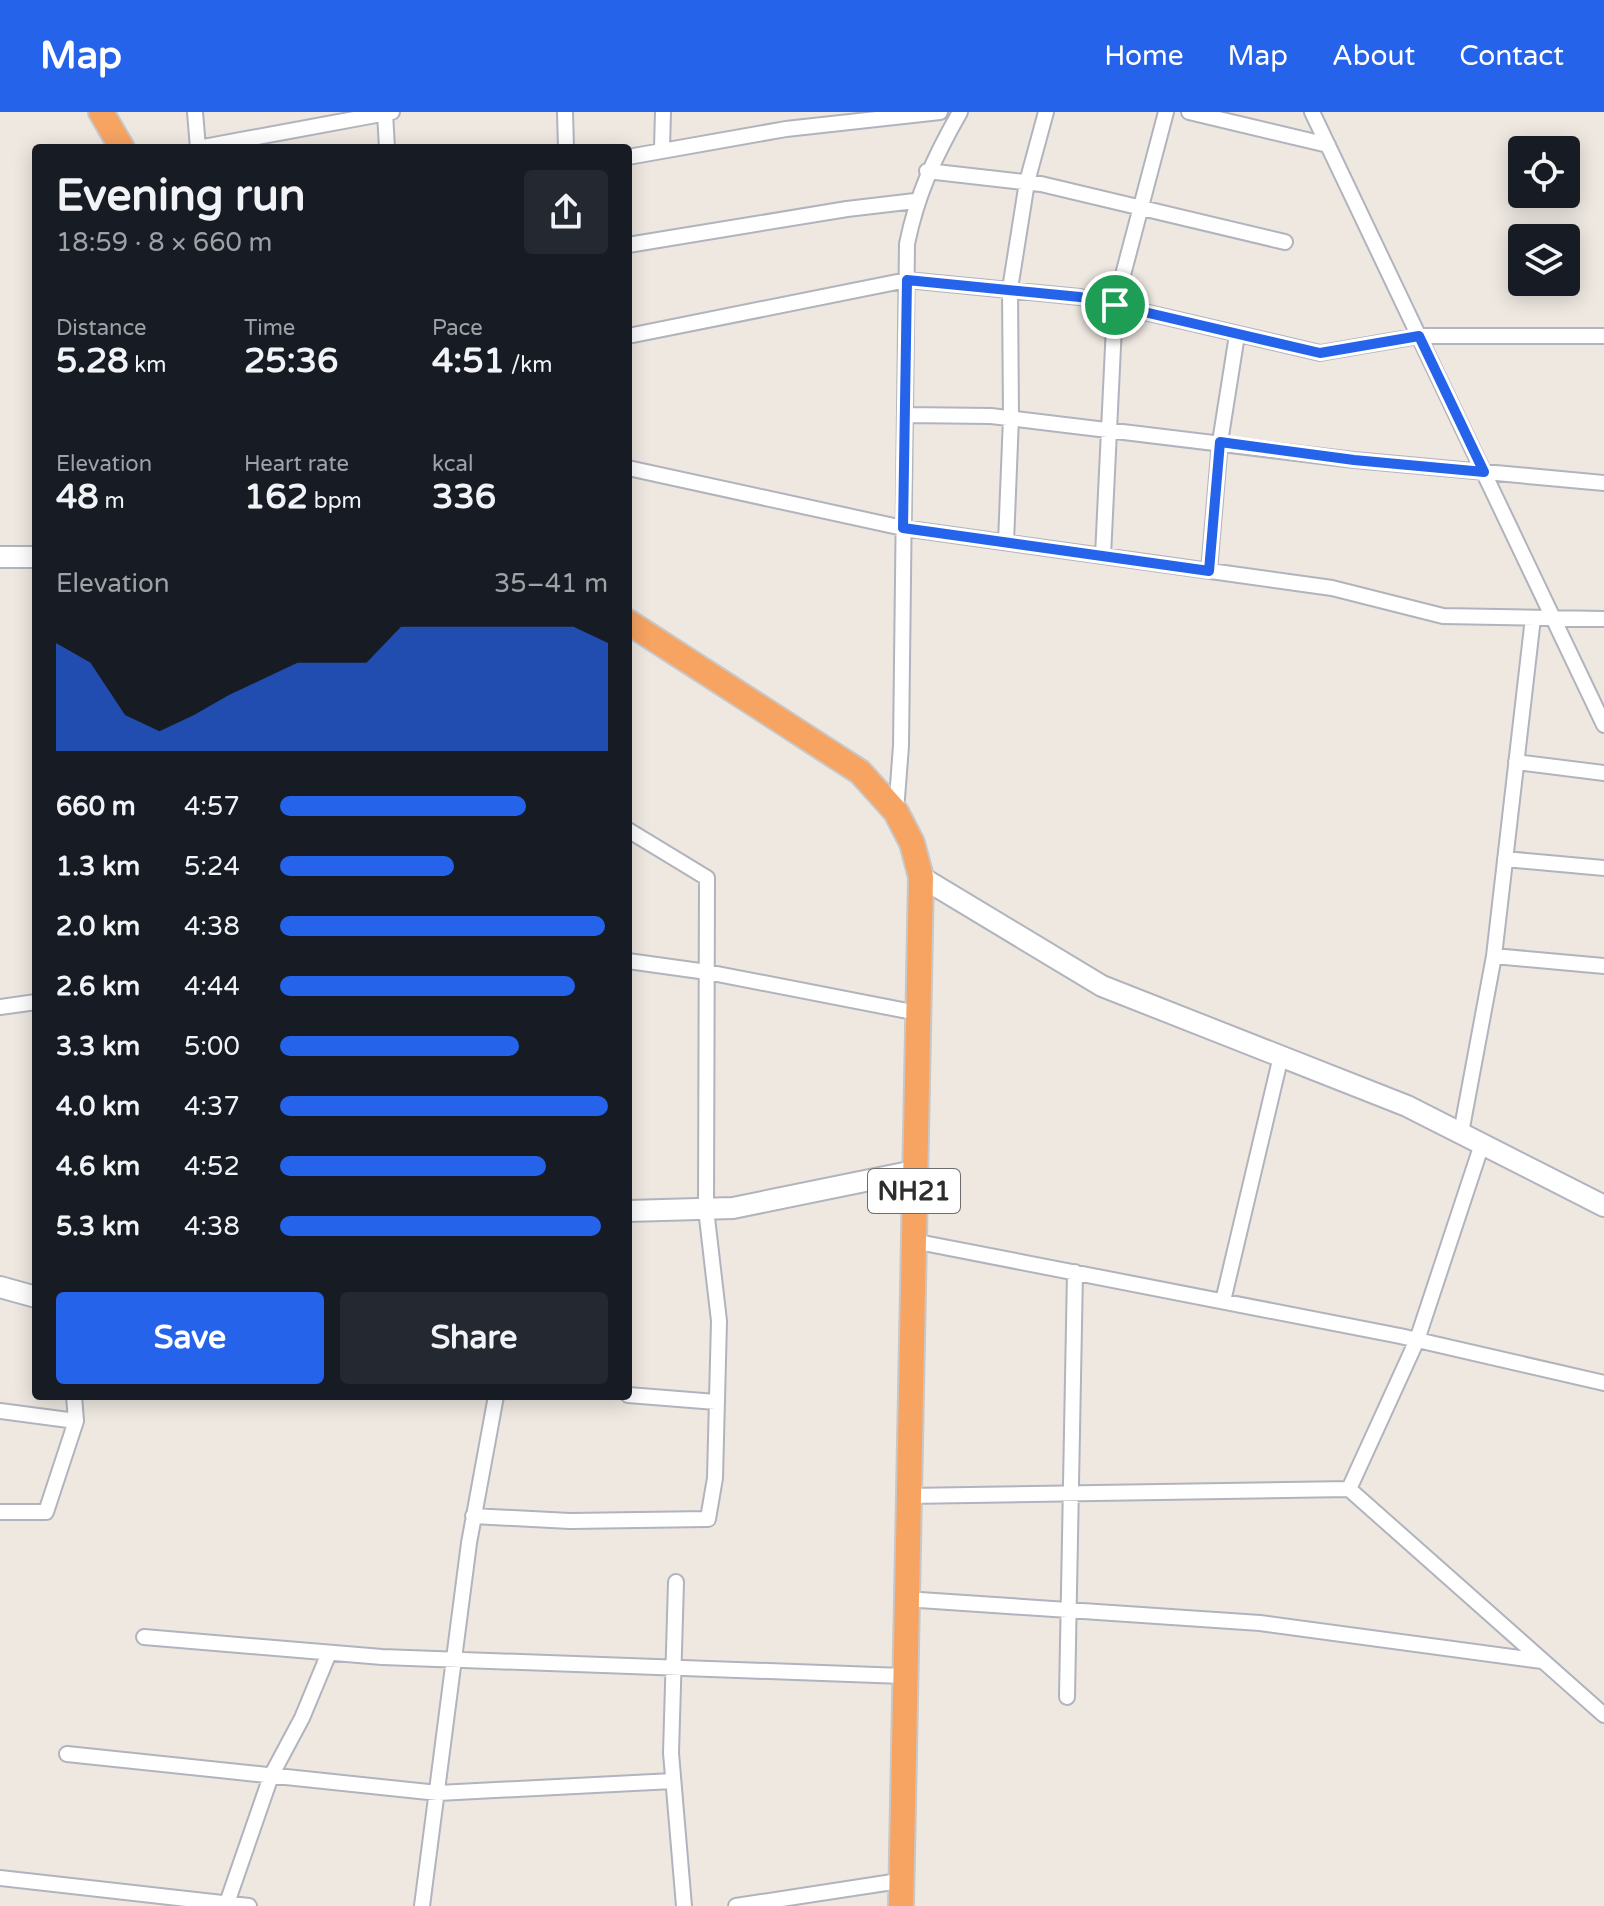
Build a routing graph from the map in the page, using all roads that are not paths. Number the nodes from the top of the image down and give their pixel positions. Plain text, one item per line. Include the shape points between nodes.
1 (101, 112) edge
2 (195, 112) edge
3 (392, 112) edge
4 (565, 112) edge
5 (663, 112) edge
6 (786, 112) edge
7 (940, 112) edge
8 (960, 112) edge
9 (1046, 112) edge
10 (1166, 112) edge
11 (1189, 112) edge
12 (1312, 112) edge
13 (385, 113) edge
14 (786, 129) junction
15 (120, 144) edge
16 (198, 144) edge
17 (219, 144) edge
18 (387, 144) edge
19 (566, 144) edge
20 (1328, 145) junction
21 (662, 148) junction
22 (632, 156) edge
23 (927, 171) junction
24 (1027, 182) junction
25 (915, 201) junction
26 (1138, 207) junction
27 (1285, 242) dead end
28 (632, 244) edge
29 (907, 280) junction
30 (1010, 289) junction
31 (1115, 305) junction
32 (632, 335) edge
33 (1237, 335) junction
34 (1419, 336) junction
35 (1602, 336) dead end
36 (906, 415) junction
37 (1011, 418) junction
38 (1111, 430) junction
39 (1220, 442) junction
40 (632, 469) edge
41 (1484, 472) junction
42 (1604, 483) edge
43 (903, 528) junction
44 (1006, 542) junction
45 (1103, 556) junction
46 (0, 557) edge
47 (32, 557) edge
48 (1209, 571) junction
49 (1533, 618) junction
50 (1553, 618) junction
51 (1604, 619) edge
52 (632, 625) edge
53 (1604, 725) edge
54 (1516, 762) junction
55 (1604, 773) edge
56 (896, 812) junction
57 (632, 832) edge
58 (1505, 859) junction
59 (1604, 868) edge
60 (921, 877) junction
61 (1494, 956) junction
62 (632, 962) edge
63 (1604, 966) edge
64 (707, 972) junction
65 (32, 1003) edge
66 (0, 1007) edge
67 (918, 1013) junction
68 (1281, 1056) junction
69 (1461, 1133) junction
70 (1482, 1144) junction
71 (914, 1171) junction
72 (1604, 1206) edge
73 (706, 1209) junction
74 (632, 1211) edge
75 (913, 1241) junction
76 (1075, 1272) junction
77 (0, 1287) edge
78 (32, 1296) edge
79 (1223, 1301) junction
80 (1417, 1340) junction
81 (1604, 1383) edge
82 (632, 1395) edge
83 (74, 1400) edge
84 (495, 1400) edge
85 (716, 1402) junction
86 (0, 1411) edge
87 (76, 1421) junction
88 (1349, 1489) junction
89 (1069, 1494) junction
90 (907, 1496) junction
91 (0, 1512) edge
92 (473, 1516) junction
93 (676, 1582) dead end
94 (905, 1599) junction
95 (1066, 1608) junction
96 (144, 1637) dead end
97 (329, 1653) junction
98 (453, 1658) junction
99 (1542, 1661) junction
100 (672, 1666) junction
101 (903, 1676) junction
102 (1067, 1697) dead end
103 (1604, 1715) edge
104 (67, 1754) dead end
105 (271, 1776) junction
106 (673, 1781) junction
107 (438, 1793) junction
108 (0, 1878) edge
109 (899, 1881) junction
110 (227, 1904) edge
111 (249, 1906) edge
112 (422, 1906) edge
113 (684, 1906) edge
114 (736, 1906) edge
115 (901, 1906) edge

1 - 15 highway
2 - 16 street
3 - 13 street
4 - 19 street
5 - 21 street
6 - 14 street
7 - 14 street
8 - 23 street
9 - 24 street
10 - 26 street
11 - 20 street
12 - 20 street
13 - 17 street
13 - 18 street
14 - 21 street
20 - 34 street
21 - 22 street
23 - 24 street
23 - 25 street
24 - 26 street
24 - 30 street
25 - 28 street
25 - 29 street
26 - 27 street
26 - 31 street
29 - 30 street
29 - 32 street
29 - 36 street
30 - 31 street
30 - 37 street
31 - 33 street
31 - 38 street
33 - 34 street via 1320,353
33 - 39 street
34 - 35 street
34 - 41 street
36 - 37 street
36 - 43 street
37 - 38 street
37 - 44 street
38 - 39 street
38 - 45 street
39 - 41 street
39 - 48 street
40 - 43 street
41 - 42 street
41 - 50 street
43 - 44 street
43 - 56 street
44 - 45 street
45 - 48 street
46 - 47 street
48 - 49 street via 1332,588 1443,616
49 - 50 street
49 - 54 street
50 - 51 street
50 - 53 street
52 - 56 highway, NH21 via 860,772
54 - 55 street
54 - 58 street
56 - 60 highway, NH21
57 - 64 street via 707,878
58 - 59 street
58 - 61 street
60 - 67 highway, NH21
60 - 68 street via 1102,986
61 - 63 street
61 - 69 street
62 - 64 street
64 - 67 street
64 - 73 street
65 - 66 street
67 - 71 highway, NH21
68 - 69 street
68 - 79 street
69 - 70 street
70 - 72 street
70 - 80 street
71 - 73 street
71 - 75 highway, NH21
73 - 74 street
73 - 85 street via 719,1321
75 - 76 street
75 - 90 highway, NH21
76 - 79 street
76 - 89 street
77 - 78 street
79 - 80 street
80 - 81 street
80 - 88 street
82 - 85 street
83 - 87 street
84 - 92 street
85 - 92 street via 715,1478 708,1519
86 - 87 street
87 - 91 street via 46,1512
88 - 89 street
88 - 99 street
89 - 90 street
89 - 95 street
90 - 94 highway, NH21
92 - 98 street
93 - 100 street
94 - 95 street
94 - 101 highway, NH21
95 - 99 street via 1260,1623
95 - 102 street
96 - 97 street
97 - 98 street
97 - 105 street
98 - 100 street
98 - 107 street
99 - 103 street
100 - 101 street
100 - 106 street
101 - 109 highway, NH21
104 - 105 street
105 - 107 street
105 - 110 street
106 - 107 street
106 - 113 street
107 - 112 street
108 - 110 street
109 - 114 street
109 - 115 highway, NH21
110 - 111 street

